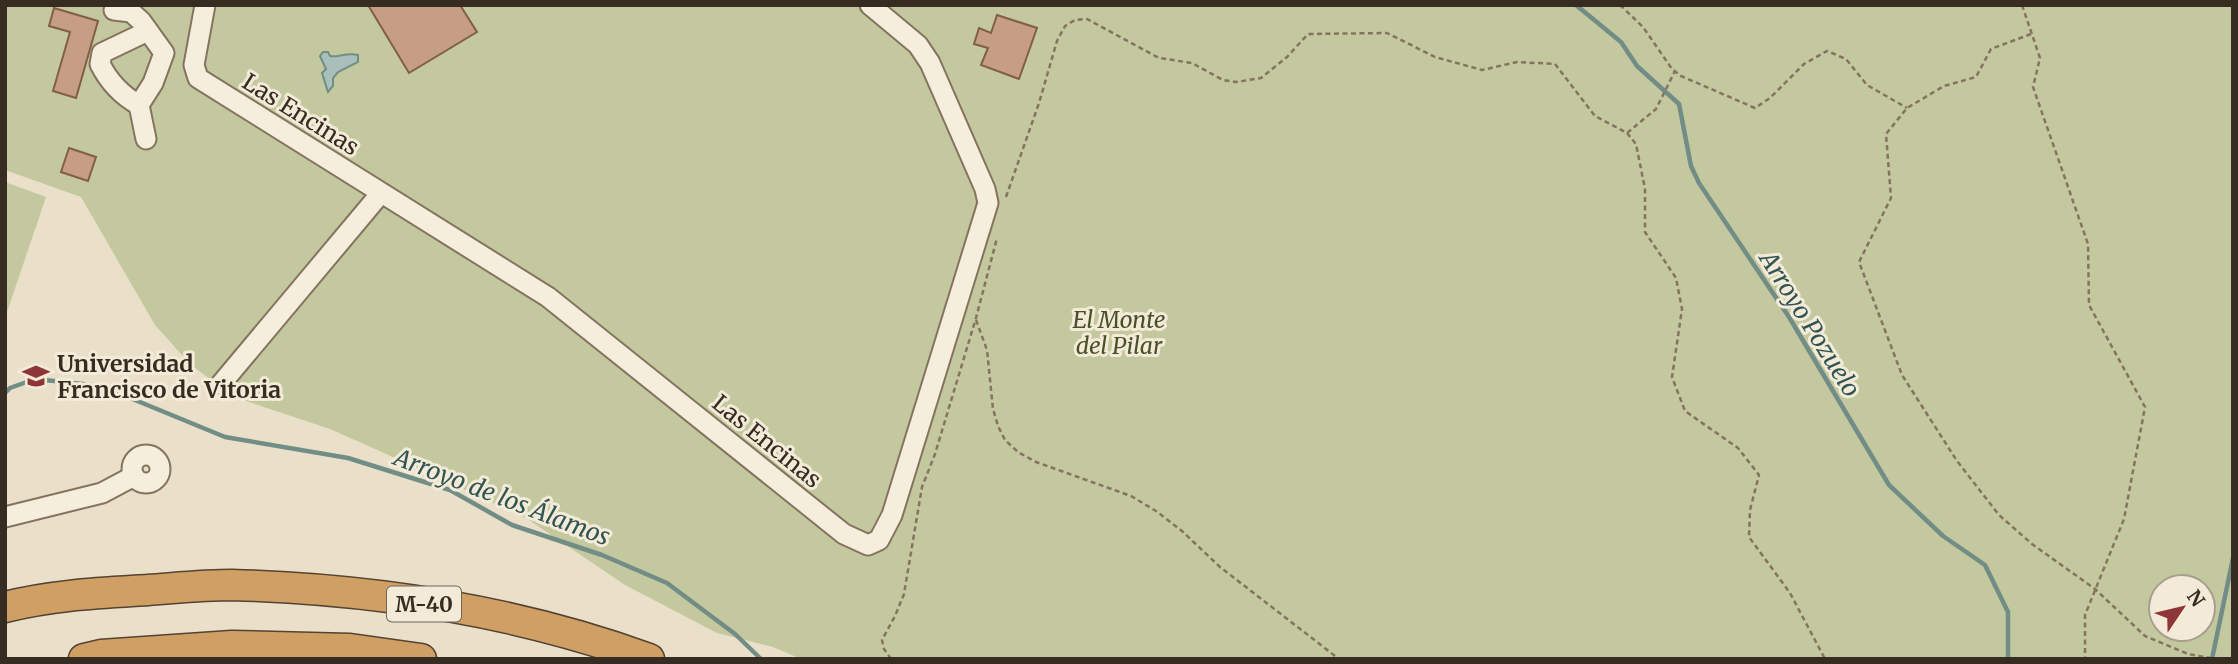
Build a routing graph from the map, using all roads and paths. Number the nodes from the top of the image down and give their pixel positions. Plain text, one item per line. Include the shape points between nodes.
1 (205, 5) edge
2 (870, 5) edge
3 (1620, 5) edge
4 (2022, 5) edge
5 (114, 10) dead end
6 (148, 31) junction
7 (2031, 34) junction
8 (164, 53) junction
9 (194, 65) junction
10 (1675, 71) junction
11 (139, 105) junction
12 (1907, 108) junction
13 (1627, 133) junction
14 (146, 139) dead end
15 (381, 193) junction
16 (1005, 202) dead end
17 (997, 237) dead end
18 (976, 318) junction
19 (221, 384) dead end
20 (134, 476) dead end
21 (5, 517) edge
22 (2095, 589) junction
23 (5, 607) edge
24 (84, 659) edge
25 (421, 659) edge
26 (649, 659) edge
27 (891, 659) edge
28 (1339, 659) edge
29 (1825, 659) edge
30 (2085, 659) edge
31 (2216, 659) edge

1 - 9 street
2 - 15 street, Las Encinas via 918,45 930,63 988,203 892,515 873,544 844,534 548,298
3 - 10 path via 1643,27
4 - 7 path
5 - 6 street via 131,12
6 - 8 street
6 - 11 street via 103,53 100,64 115,88
7 - 12 path via 1991,49 1976,77 1944,86
7 - 22 path via 2040,58 2033,87 2088,244 2089,305 2145,407 2124,519
8 - 9 street
8 - 11 street
9 - 15 street, Las Encinas via 198,78
10 - 12 path via 1755,108 1804,64 1826,51 1846,59 1867,85
10 - 13 path via 1656,109
11 - 14 street
12 - 22 path via 1886,134 1891,198 1859,262 1902,375 1957,461 1999,515
13 - 16 path via 1595,116 1555,64 1517,62 1482,70 1435,57 1387,33 1308,34 1261,78 1236,82 1192,63 1159,58 1087,19 1075,20 1065,26 1057,41
13 - 29 path via 1636,144 1645,189 1645,232 1678,288 1682,309 1672,377 1676,388 1685,411 1738,448 1759,475 1749,537 1790,593
15 - 19 street
17 - 18 path
18 - 27 path via 922,487 904,594 882,639
18 - 28 path via 988,350 995,418 1005,440 1018,453 1131,496 1156,511
20 - 21 street via 102,493
22 - 30 path via 2085,615
22 - 31 path via 2145,636 2188,654
23 - 26 highway, M-40 via 92,593 230,585 357,592 503,618
24 - 25 highway, M-40 via 232,646 350,649

